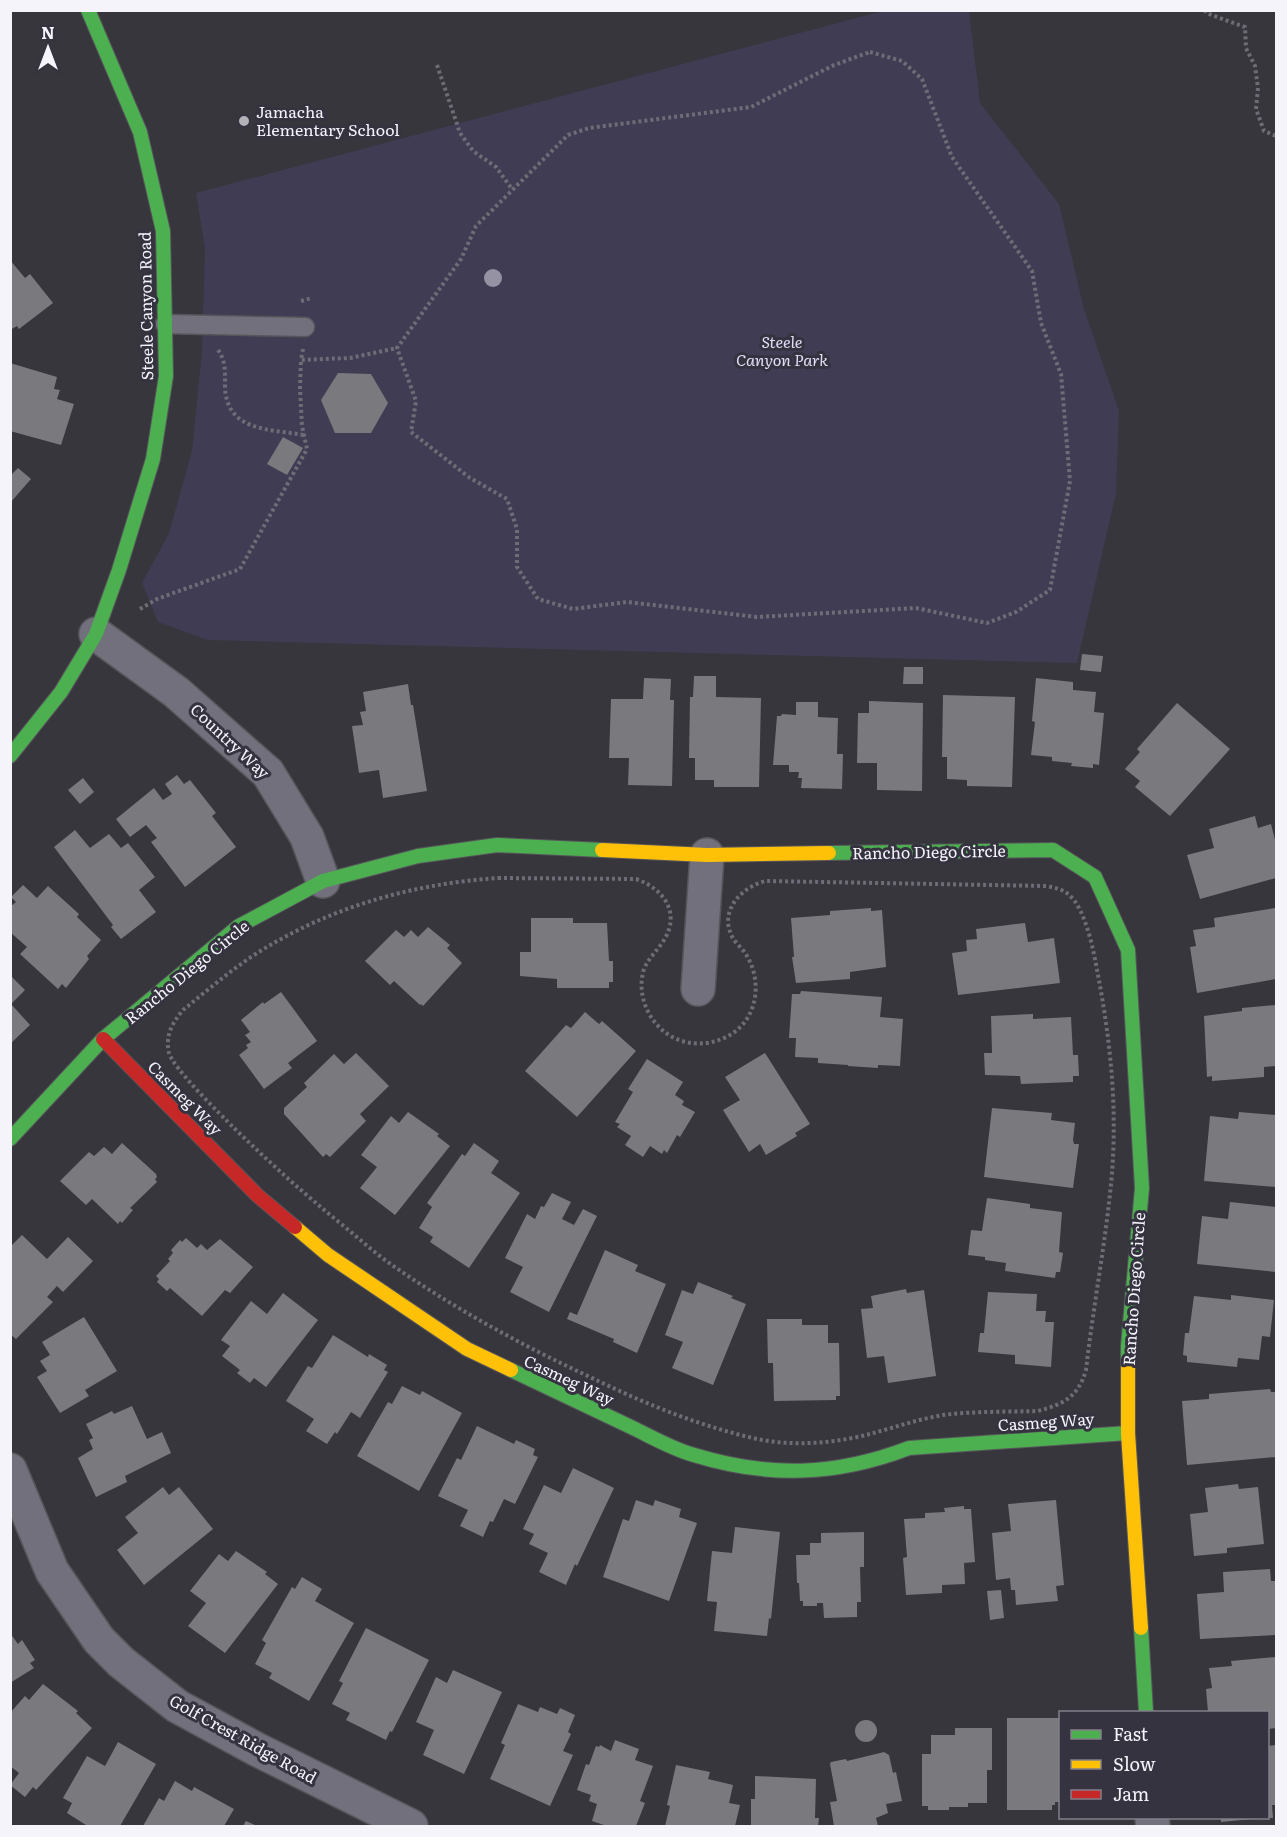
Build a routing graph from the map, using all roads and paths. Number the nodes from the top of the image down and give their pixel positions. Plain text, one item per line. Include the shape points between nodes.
1 (88, 10) edge
2 (1205, 10) edge
3 (460, 133) junction
4 (1276, 136) edge
5 (512, 189) junction
6 (165, 324) junction
7 (305, 327) joint
8 (211, 347) dead end
9 (397, 348) junction
10 (301, 360) junction
11 (304, 435) junction
12 (137, 610) dead end
13 (96, 634) junction
14 (10, 756) edge
15 (707, 855) junction
16 (323, 881) junction
17 (404, 892) joint
18 (698, 989) dead end
19 (103, 1039) junction
20 (10, 1139) edge
21 (1128, 1433) junction
22 (10, 1470) edge
23 (1146, 1711) edge
24 (411, 1827) edge

1 - 6 street, Steele Canyon Road via 140,132 163,231
2 - 4 path via 1245,27 1246,48 1255,66 1256,109 1264,131
3 - 3 path via 448,101 437,65 441,76
3 - 5 path
5 - 9 path via 476,226 461,259
5 - 9 path via 568,135 589,128 751,107 834,65 870,52 902,61 922,79 952,156 1032,271 1041,322 1060,374 1070,481 1050,590 1016,612 987,622 916,608 757,617 627,602 573,609 538,599 517,567 517,529 507,499 470,478 411,432 416,401
6 - 7 lane
6 - 13 street, Steele Canyon Road via 166,376 153,459
7 - 10 path
8 - 11 path via 219,350 225,364 228,405 240,421
9 - 10 path via 351,358
10 - 11 path
11 - 12 path via 307,449 240,569
13 - 14 street, Steele Canyon Road via 61,692
13 - 16 street, Country Way via 176,692 268,773 307,837
15 - 16 street, Rancho Diego Circle via 497,845 418,856
15 - 18 street
15 - 21 street, Rancho Diego Circle via 1053,850 1095,877 1128,950 1134,1046 1142,1188 1128,1346
16 - 19 street, Rancho Diego Circle via 238,926
17 - 17 path via 498,878 636,879 647,884 665,900 670,919 670,929 644,969 642,985 649,1016 672,1037 702,1044 731,1034 751,1012 756,997 753,968 728,924 733,904 756,884 766,881 1047,886 1069,895 1082,914 1094,957 1107,1026 1114,1115 1111,1183 1086,1370 1075,1394 1038,1411 946,1415 846,1439 759,1439 714,1428 627,1395 546,1357 384,1259 280,1173 217,1111 170,1057 168,1043 170,1031 183,1010 246,961 337,912
19 - 20 street, Rancho Diego Circle
19 - 21 street, Casmeg Way via 256,1195 328,1255 467,1350 692,1455 744,1468 814,1471 878,1460 909,1448
21 - 23 street, Rancho Diego Circle
22 - 24 street, Golf Crest Ridge Road via 52,1571 99,1640 121,1662 177,1706

